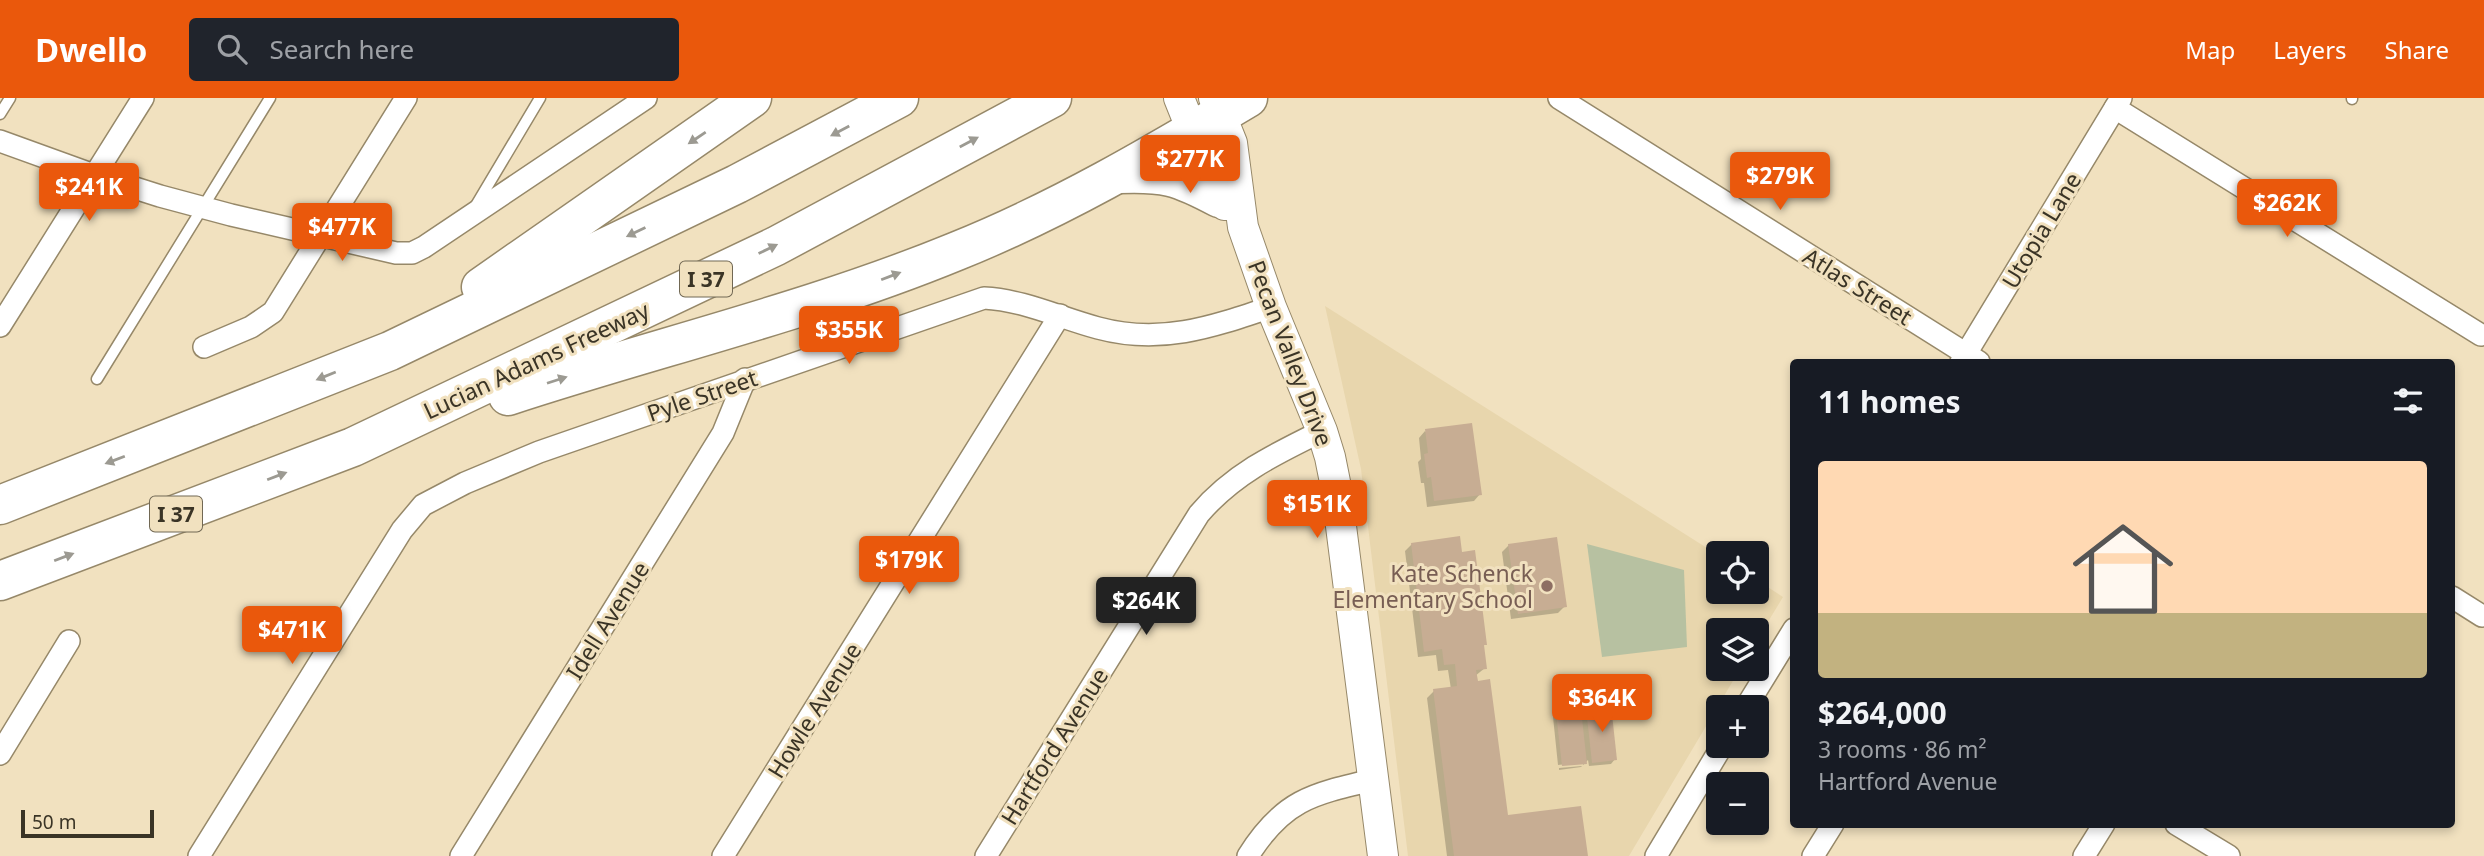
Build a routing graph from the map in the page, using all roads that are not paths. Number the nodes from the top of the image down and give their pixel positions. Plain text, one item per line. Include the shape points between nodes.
1 (10, 98) edge
2 (143, 98) edge
3 (270, 98) edge
4 (406, 98) edge
5 (540, 98) edge
6 (646, 98) edge
7 (752, 98) edge
8 (899, 98) edge
9 (1052, 98) edge
10 (1559, 98) edge
11 (2118, 103) edge
12 (1211, 108) edge
13 (0, 114) edge
14 (0, 141) edge
15 (1118, 174) junction
16 (94, 176) junction
17 (1219, 198) junction
18 (202, 207) junction
19 (469, 217) junction
20 (1243, 227) junction
21 (319, 236) junction
22 (1271, 307) junction
23 (1060, 315) junction
24 (0, 326) edge
25 (2481, 335) dead end
26 (204, 347) dead end
27 (390, 351) junction
28 (1966, 359) edge
29 (1969, 359) edge
30 (97, 379) dead end
31 (745, 379) junction
32 (1322, 431) junction
33 (353, 447) junction
34 (0, 505) edge
35 (0, 581) edge
36 (2455, 599) edge
37 (2482, 616) dead end
38 (1790, 636) edge
39 (69, 641) dead end
40 (1753, 695) edge
41 (0, 754) edge
42 (1716, 758) edge
43 (1373, 780) junction
44 (1830, 828) edge
45 (2102, 828) edge
46 (2183, 828) edge
47 (199, 856) edge
48 (461, 856) edge
49 (723, 856) edge
50 (986, 856) edge
51 (1248, 856) edge
52 (1383, 856) edge
53 (1656, 856) edge
54 (1813, 856) edge
55 (2084, 856) edge
56 (2229, 856) edge

1 - 13 lane
2 - 16 street
3 - 18 lane
4 - 21 street
5 - 19 lane
6 - 19 street
7 -> 27 highway
8 -> 27 highway via 737,184
33 -> 9 highway, Lucian Adams Freeway / I 37 via 776,246
10 - 28 street, Atlas Street
11 - 25 street
11 - 29 street, Utopia Lane
12 - 15 highway
12 - 17 main road, Pecan Valley Drive
12 - 20 main road, Pecan Valley Drive via 1232,143
14 - 16 street
15 - 17 highway via 1167,174
33 -> 15 highway via 844,294 1000,233
16 - 18 street
16 - 24 street
17 - 20 main road, Pecan Valley Drive
18 - 21 street
18 - 30 lane
19 - 21 street via 412,253
20 - 22 main road, Pecan Valley Drive
21 - 26 street via 273,312
22 - 23 street, Pyle Street via 1214,327 1160,335 1122,334
22 - 32 main road, Pecan Valley Drive
23 - 31 street, Pyle Street via 984,298
23 - 49 street, Howle Avenue
27 -> 34 highway
31 - 47 street, Pyle Street via 538,452 423,505 402,530
31 - 48 street, Idell Avenue via 723,433
32 - 43 main road, Pecan Valley Drive via 1336,487
32 - 50 street, Hartford Avenue via 1245,471 1199,514
35 -> 33 highway, Lucian Adams Freeway / I 37
36 - 37 street
38 - 40 street
39 - 41 street
42 - 53 street
43 - 51 street via 1323,792 1289,808 1261,834
43 - 52 main road, Pecan Valley Drive
44 - 54 street
45 - 55 street
46 - 56 street

